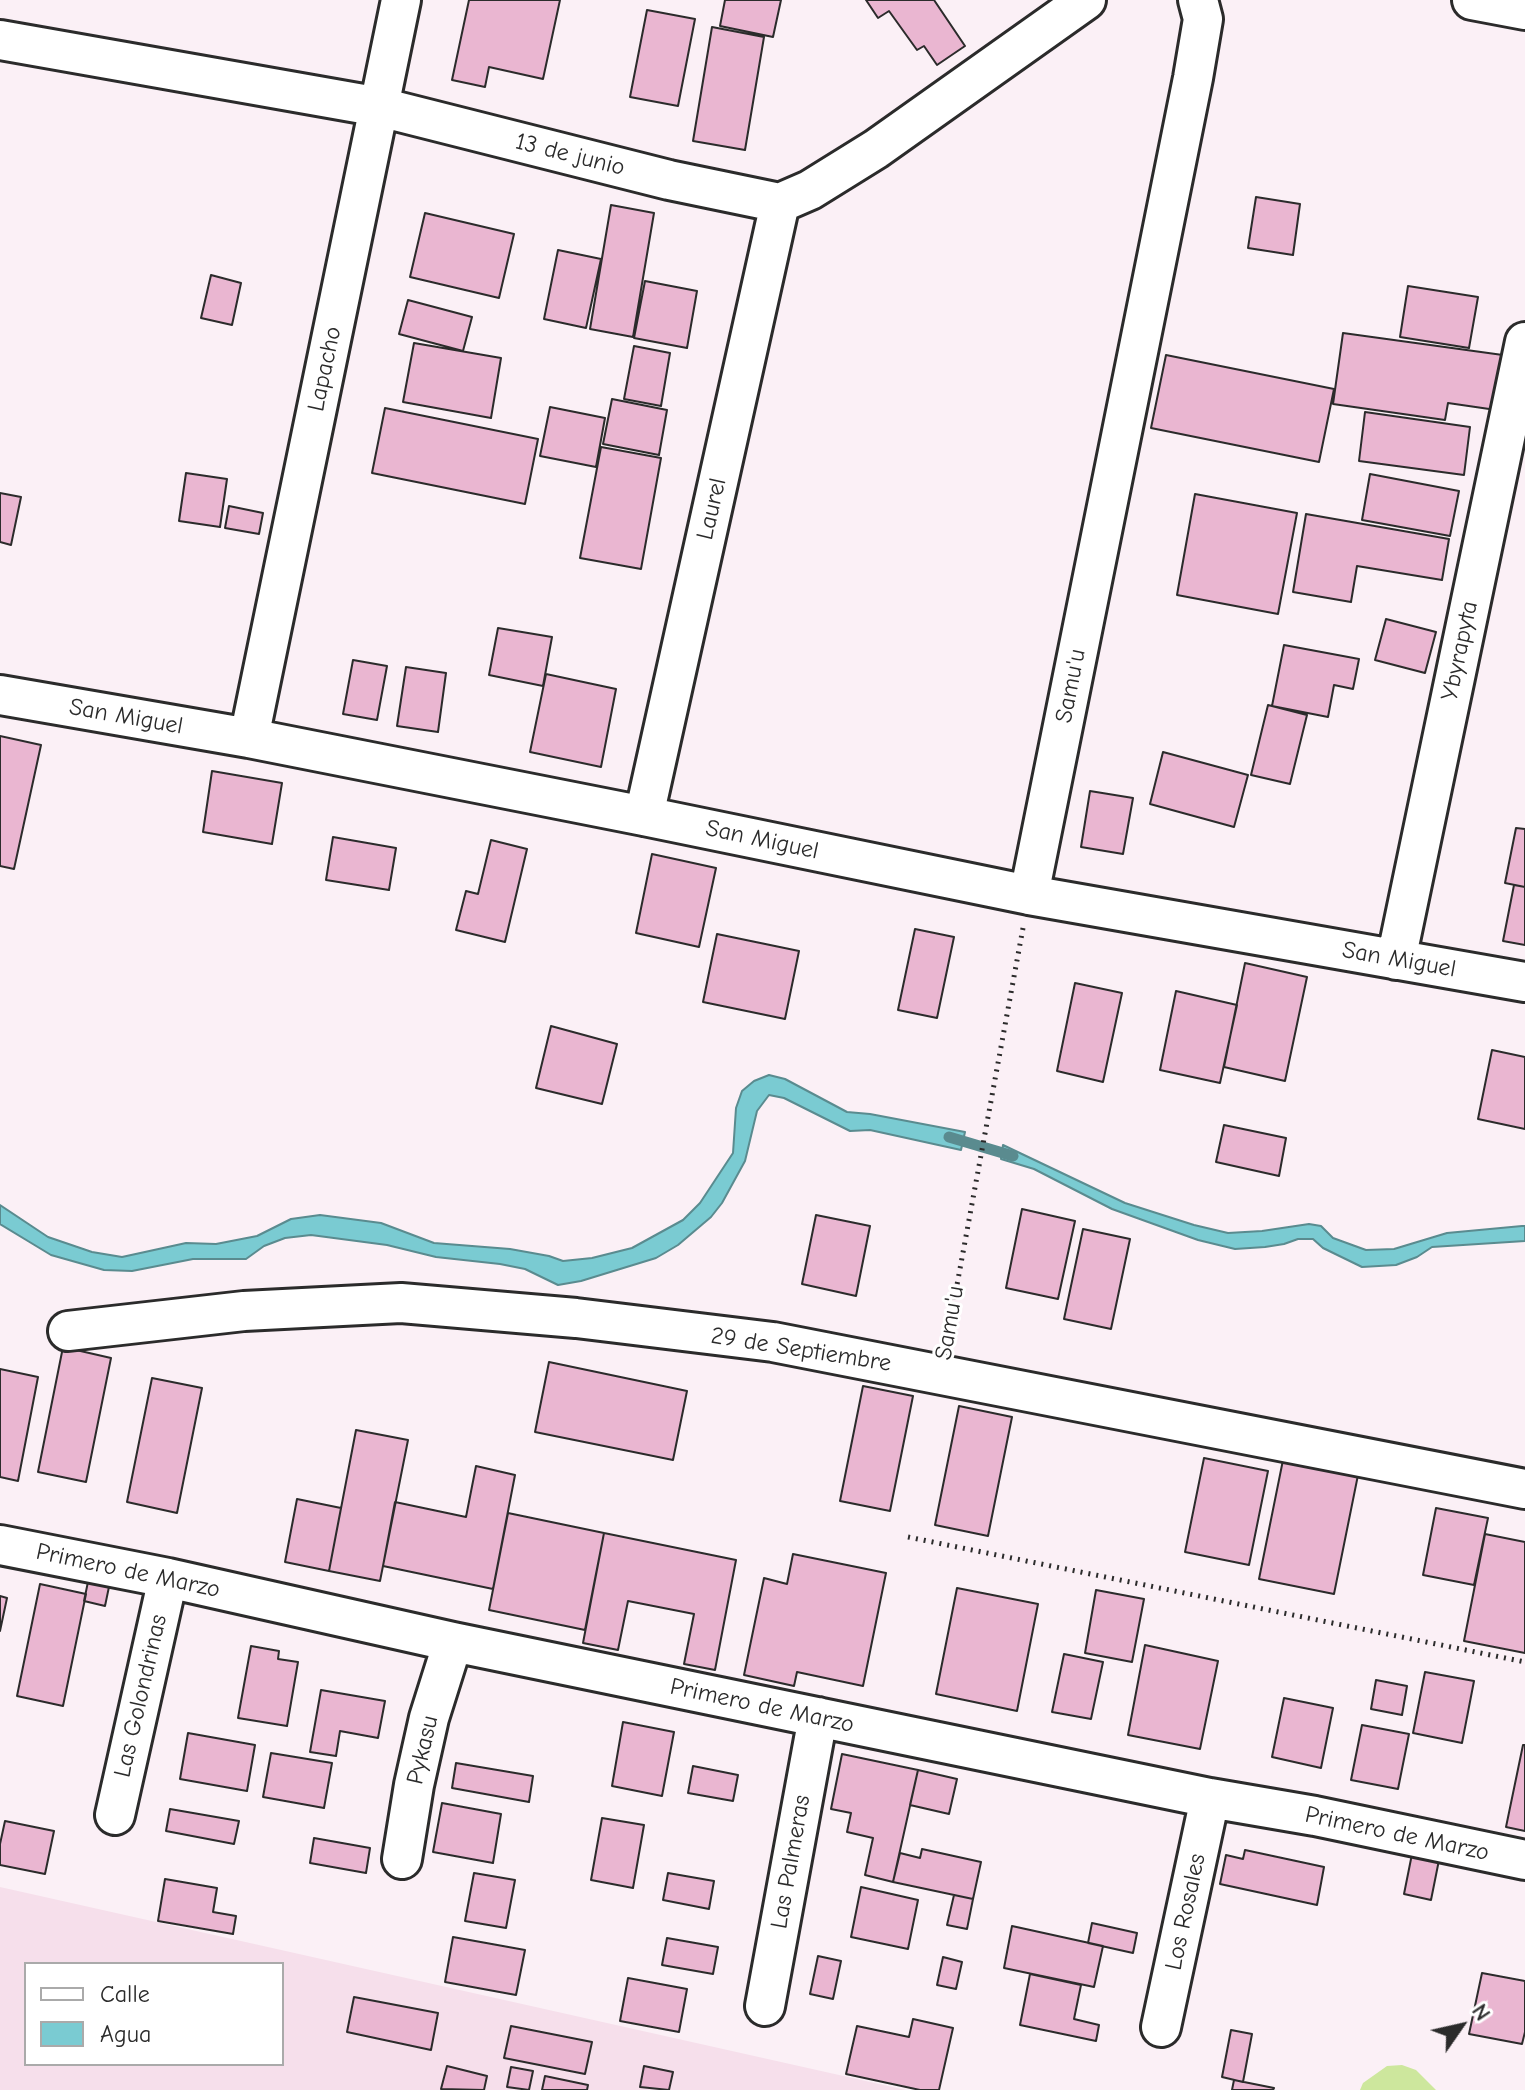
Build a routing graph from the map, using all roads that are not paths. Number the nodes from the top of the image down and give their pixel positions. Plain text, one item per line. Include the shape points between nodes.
1 (401, 0) edge
2 (1086, 0) edge
3 (1198, 0) edge
4 (1472, 0) edge
5 (1525, 10) edge
6 (0, 40) edge
7 (380, 107) junction
8 (780, 203) junction
9 (1525, 342) edge
10 (0, 695) edge
11 (249, 738) junction
12 (644, 816) junction
13 (1029, 895) junction
14 (1396, 960) junction
15 (1525, 982) edge
16 (68, 1331) dead end
17 (1525, 1489) edge
18 (0, 1545) edge
19 (168, 1578) junction
20 (453, 1642) junction
21 (818, 1717) junction
22 (1210, 1798) junction
23 (115, 1815) dead end
24 (402, 1859) dead end
25 (1525, 1860) edge
26 (765, 2006) dead end
27 (1161, 2027) dead end

1 - 7 street, Lapacho
2 - 8 street via 876,149
3 - 13 street, Samu'u via 1203,19 1193,78
4 - 5 street
6 - 7 street, 13 de junio
7 - 8 street, 13 de junio
7 - 11 street, Lapacho
8 - 12 street, Laurel
9 - 14 street, Ybyrapyta
10 - 11 street, San Miguel
11 - 12 street, San Miguel
12 - 13 street, San Miguel
13 - 14 street, San Miguel
14 - 15 street, San Miguel
16 - 17 street, 29 de Septiembre via 244,1311 401,1303 576,1318 773,1342
18 - 19 street, Primero de Marzo
19 - 20 street, Primero de Marzo
19 - 23 street, Las Golondrinas
20 - 21 street, Primero de Marzo
20 - 24 street, Pykasu via 429,1718
21 - 22 street, Primero de Marzo
21 - 26 street, Las Palmeras
22 - 25 street, Primero de Marzo
22 - 27 street, Los Rosales

